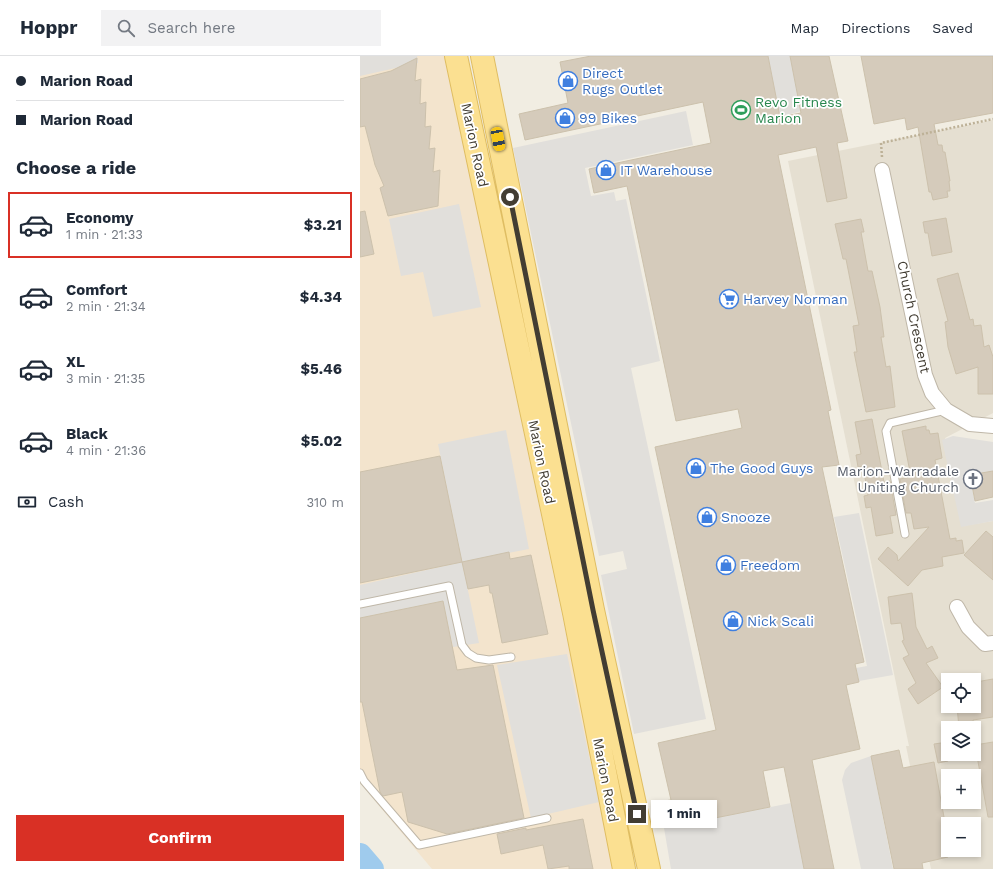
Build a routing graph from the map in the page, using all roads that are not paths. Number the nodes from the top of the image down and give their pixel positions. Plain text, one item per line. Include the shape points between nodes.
1 (456, 56) edge
2 (482, 56) edge
3 (882, 170) road end
4 (946, 410) junction
5 (993, 426) edge
6 (904, 534) dead end
7 (360, 604) edge
8 (957, 607) dead end
9 (993, 643) edge
10 (511, 657) dead end
11 (360, 773) edge
12 (547, 818) dead end
13 (624, 869) edge
14 (649, 869) edge

1 - 13 main road, Marion Road via 574,613
2 - 14 main road, Marion Road via 593,610
3 - 4 street, Church Crescent via 925,375 932,393
4 - 5 street, Church Crescent via 970,424
4 - 6 lane via 890,423 886,431
7 - 10 lane via 449,586 462,645 468,653 476,658 489,660
8 - 9 street via 968,627 985,644
11 - 12 lane via 419,845

